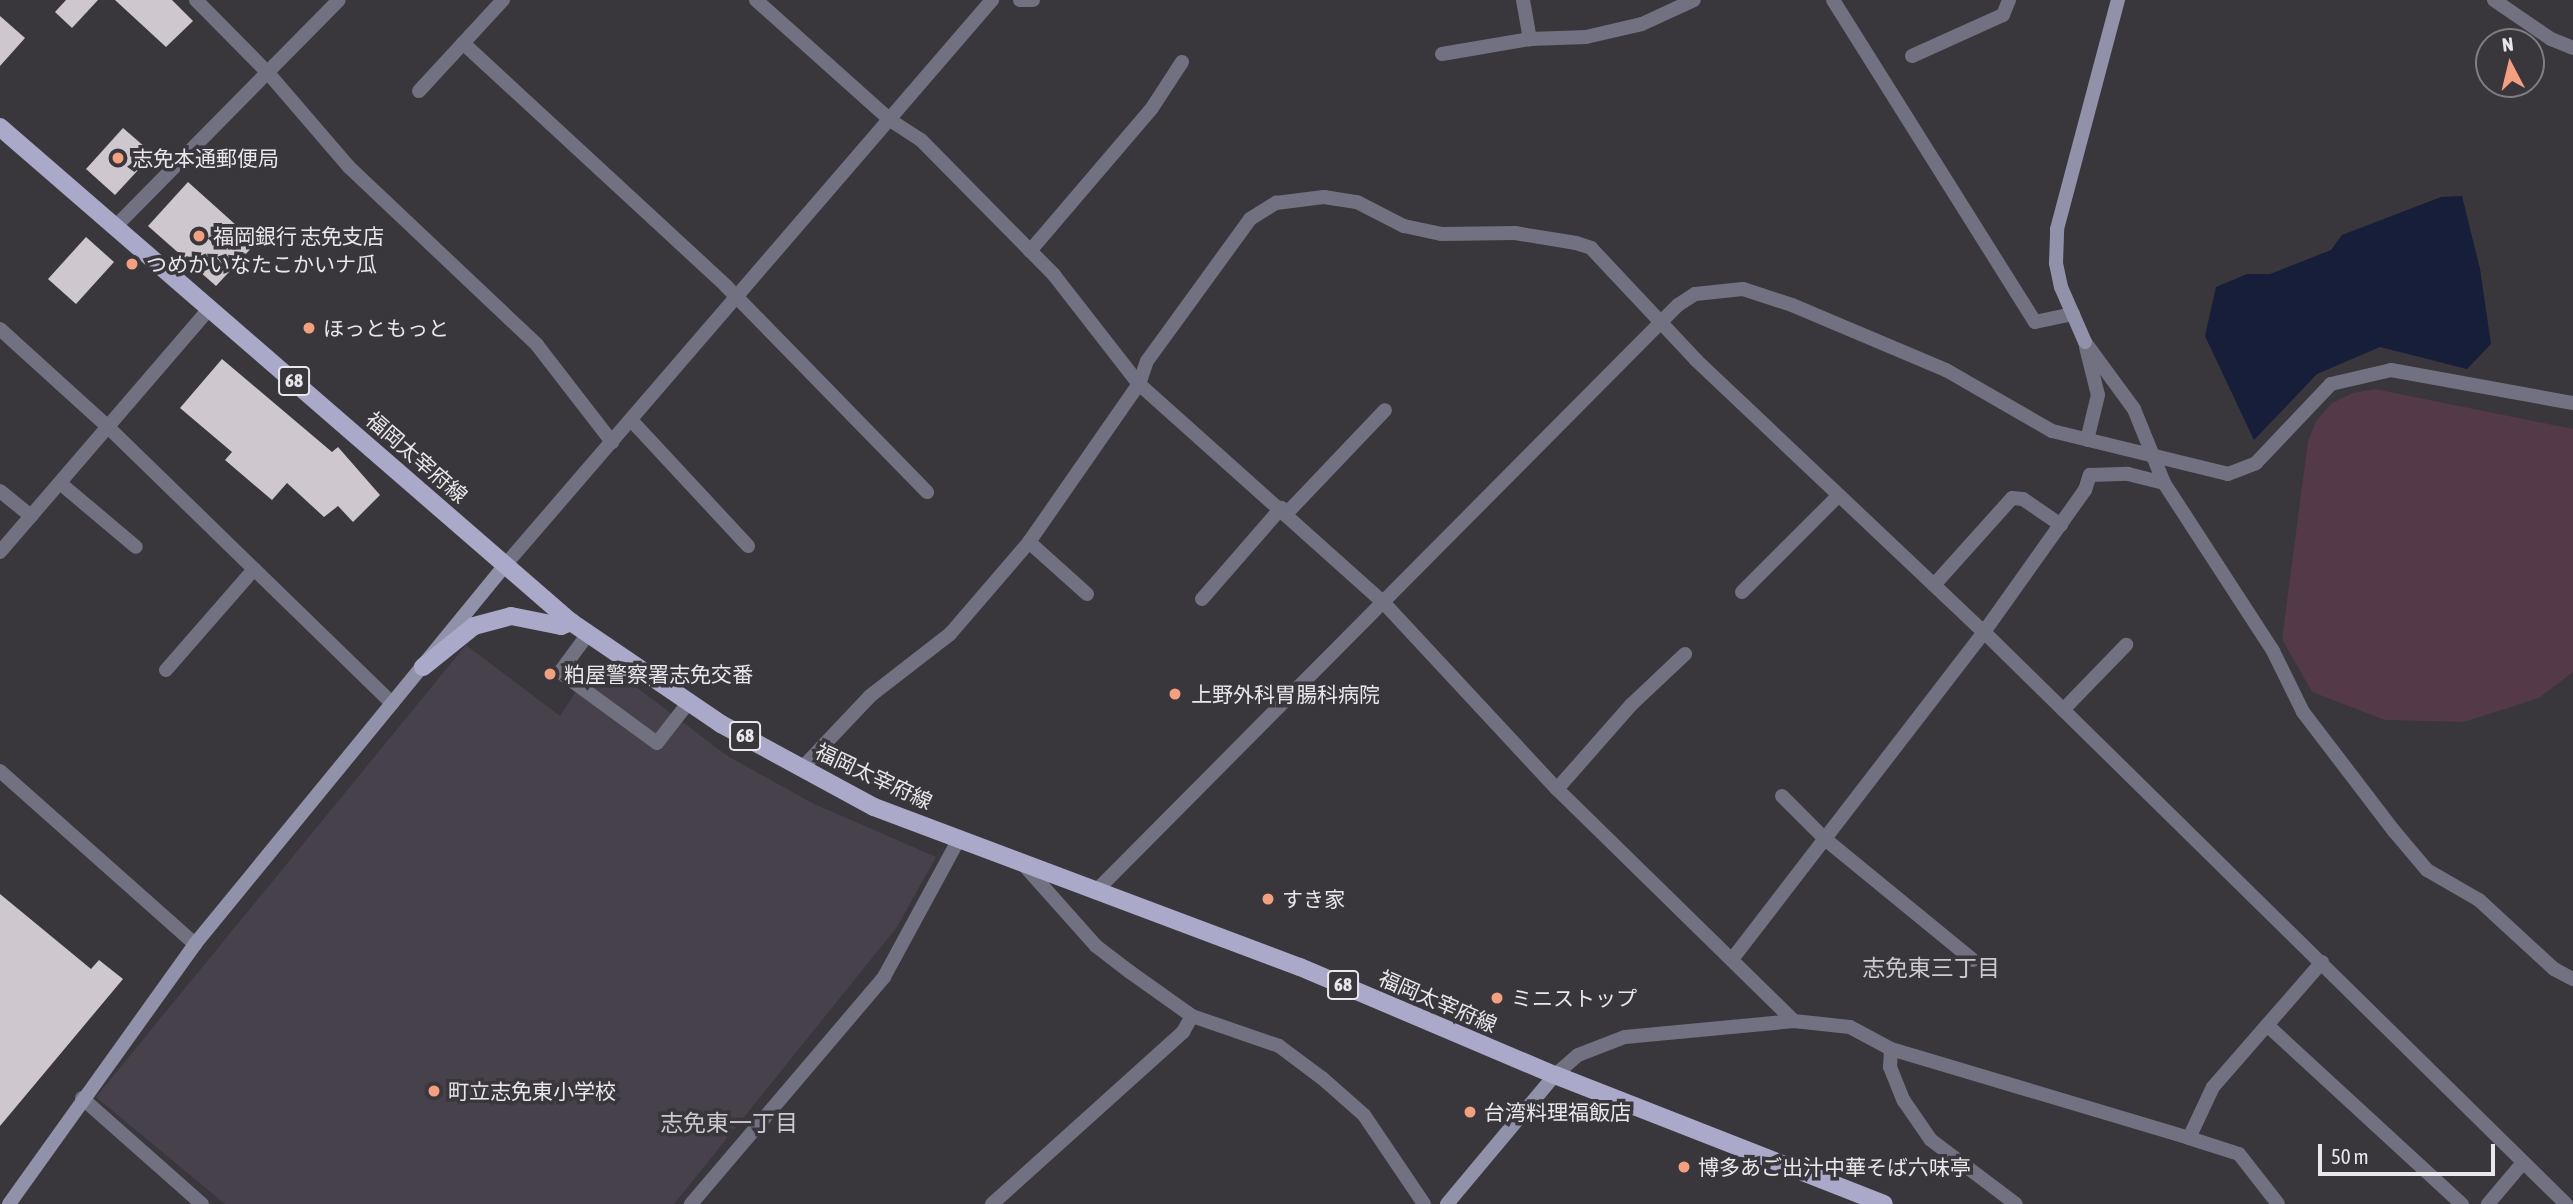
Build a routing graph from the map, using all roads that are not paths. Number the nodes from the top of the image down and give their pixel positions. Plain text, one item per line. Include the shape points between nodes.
1 (196, 0) edge
2 (339, 0) edge
3 (503, 0) edge
4 (756, 0) edge
5 (992, 0) edge
6 (1020, 0) edge
7 (1033, 0) edge
8 (1523, 0) edge
9 (1694, 0) edge
10 (1833, 0) edge
11 (2009, 0) edge
12 (2118, 0) edge
13 (2494, 0) edge
14 (1530, 39) junction
15 (463, 43) junction
16 (2573, 48) edge
17 (1442, 54) dead end
18 (1913, 56) dead end
19 (1182, 62) dead end
20 (269, 74) junction
21 (419, 91) dead end
22 (890, 120) junction
23 (0, 127) edge
24 (116, 226) junction
25 (1030, 251) junction
26 (735, 299) junction
27 (210, 308) junction
28 (2073, 314) junction
29 (1660, 324) junction
30 (0, 328) edge
31 (2085, 342) junction
32 (1139, 384) junction
33 (2573, 403) edge
34 (1385, 410) dead end
35 (631, 421) junction
36 (109, 428) junction
37 (2087, 440) junction
38 (612, 442) junction
39 (2153, 458) junction
40 (60, 483) junction
41 (2164, 483) junction
42 (0, 491) edge
43 (927, 492) dead end
44 (1839, 495) junction
45 (1284, 510) junction
46 (31, 516) junction
47 (2061, 525) junction
48 (1029, 542) junction
49 (748, 546) dead end
50 (135, 547) dead end
51 (0, 552) edge
52 (506, 565) junction
53 (254, 569) junction
54 (1934, 585) junction
55 (1742, 592) dead end
56 (1087, 594) dead end
57 (1202, 599) dead end
58 (1383, 602) junction
59 (571, 622) junction
60 (1984, 632) junction
61 (588, 634) junction
62 (2126, 645) dead end
63 (1685, 654) dead end
64 (423, 667) junction
65 (166, 670) dead end
66 (392, 703) junction
67 (688, 703) junction
68 (2063, 709) junction
69 (802, 768) junction
70 (0, 771) edge
71 (1557, 789) junction
72 (1782, 796) dead end
73 (958, 839) junction
74 (1825, 839) junction
75 (1023, 864) junction
76 (1096, 891) junction
77 (195, 944) junction
78 (1733, 957) junction
79 (1973, 960) dead end
80 (2322, 962) junction
81 (2573, 979) edge
82 (1192, 1016) junction
83 (1794, 1021) junction
84 (2267, 1026) junction
85 (1891, 1049) junction
86 (1555, 1076) junction
87 (82, 1098) junction
88 (2189, 1138) junction
89 (2521, 1165) junction
90 (9, 1204) edge
91 (202, 1204) edge
92 (691, 1204) edge
93 (992, 1204) edge
94 (1424, 1204) edge
95 (1447, 1204) edge
96 (1884, 1204) edge
97 (2016, 1204) edge
98 (2278, 1204) edge
99 (2462, 1204) edge
100 (2488, 1204) edge
101 (2566, 1204) edge

1 - 20 street
2 - 20 street
3 - 15 street
4 - 22 street
5 - 22 street
6 - 7 street
8 - 14 street
9 - 14 street via 1642,24 1586,37
10 - 28 street via 2035,322
11 - 18 street via 2003,15
12 - 28 street via 2057,229 2056,263
13 - 16 street via 2551,39
14 - 17 street
15 - 21 street
15 - 26 street
19 - 25 street via 1152,108
20 - 24 street
20 - 38 street via 349,167 537,345
22 - 25 street via 921,140
22 - 26 street
23 - 24 main road, 福岡太宰府線 / 68
24 - 27 main road, 福岡太宰府線 / 68
25 - 32 street
26 - 35 street
26 - 43 street
27 - 36 street
27 - 52 main road, 福岡太宰府線 / 68
28 - 31 street
29 - 32 street via 1591,247 1515,233 1442,233 1404,226 1357,202 1324,197 1276,204 1250,219 1147,361
29 - 37 street via 1695,294 1743,289 1946,370 2052,431
29 - 44 street
29 - 58 street
30 - 36 street
31 - 37 street via 2098,395
31 - 39 street via 2129,399
32 - 45 street
32 - 48 street
33 - 39 street via 2391,370 2331,384 2256,463 2228,474
34 - 45 street
35 - 38 street
35 - 49 street
36 - 40 street
36 - 53 street
37 - 39 street
38 - 52 street
39 - 41 street
40 - 46 street
40 - 50 street
41 - 47 street via 2128,474 2090,475
41 - 81 street via 2273,652 2303,712 2394,831 2427,870 2479,900 2554,969
42 - 46 street
44 - 54 street
44 - 55 street
45 - 57 street
45 - 58 street
46 - 51 street
47 - 54 street via 2023,499 2012,498
47 - 60 street
48 - 56 street
48 - 69 street via 950,634 870,696
52 - 59 main road, 福岡太宰府線 / 68
52 - 64 street
53 - 65 street
53 - 66 street
54 - 60 street
58 - 71 street
58 - 76 street
59 - 61 main road, 福岡太宰府線 / 68
59 - 64 main road via 561,626 511,616 474,626
60 - 68 street
60 - 74 street
61 - 67 main road, 福岡太宰府線 / 68
61 - 67 street via 560,672 657,743
62 - 68 street
63 - 71 street via 1632,704
64 - 66 street
66 - 77 street
67 - 69 main road, 福岡太宰府線 / 68
68 - 80 street
69 - 73 main road, 福岡太宰府線 / 68 via 874,807
70 - 77 street
71 - 78 street
72 - 74 street
73 - 75 main road, 福岡太宰府線 / 68
73 - 92 street via 884,977
74 - 78 street
74 - 79 street
75 - 76 main road, 福岡太宰府線 / 68
75 - 82 street via 1096,946
76 - 86 main road, 福岡太宰府線 / 68 via 1300,967
77 - 87 street
78 - 83 street
80 - 84 street
80 - 89 street
82 - 93 street via 1182,1032
82 - 94 street via 1279,1046 1322,1078 1364,1115
83 - 85 street via 1850,1027
83 - 86 street via 1625,1037 1578,1055
84 - 88 street via 2213,1087
84 - 99 street
85 - 88 street
85 - 97 street via 1890,1067 1904,1101 1931,1140
86 - 95 street
86 - 96 main road, 福岡太宰府線 / 68
87 - 90 street
87 - 91 street
88 - 98 street via 2239,1154
89 - 100 street
89 - 101 street

